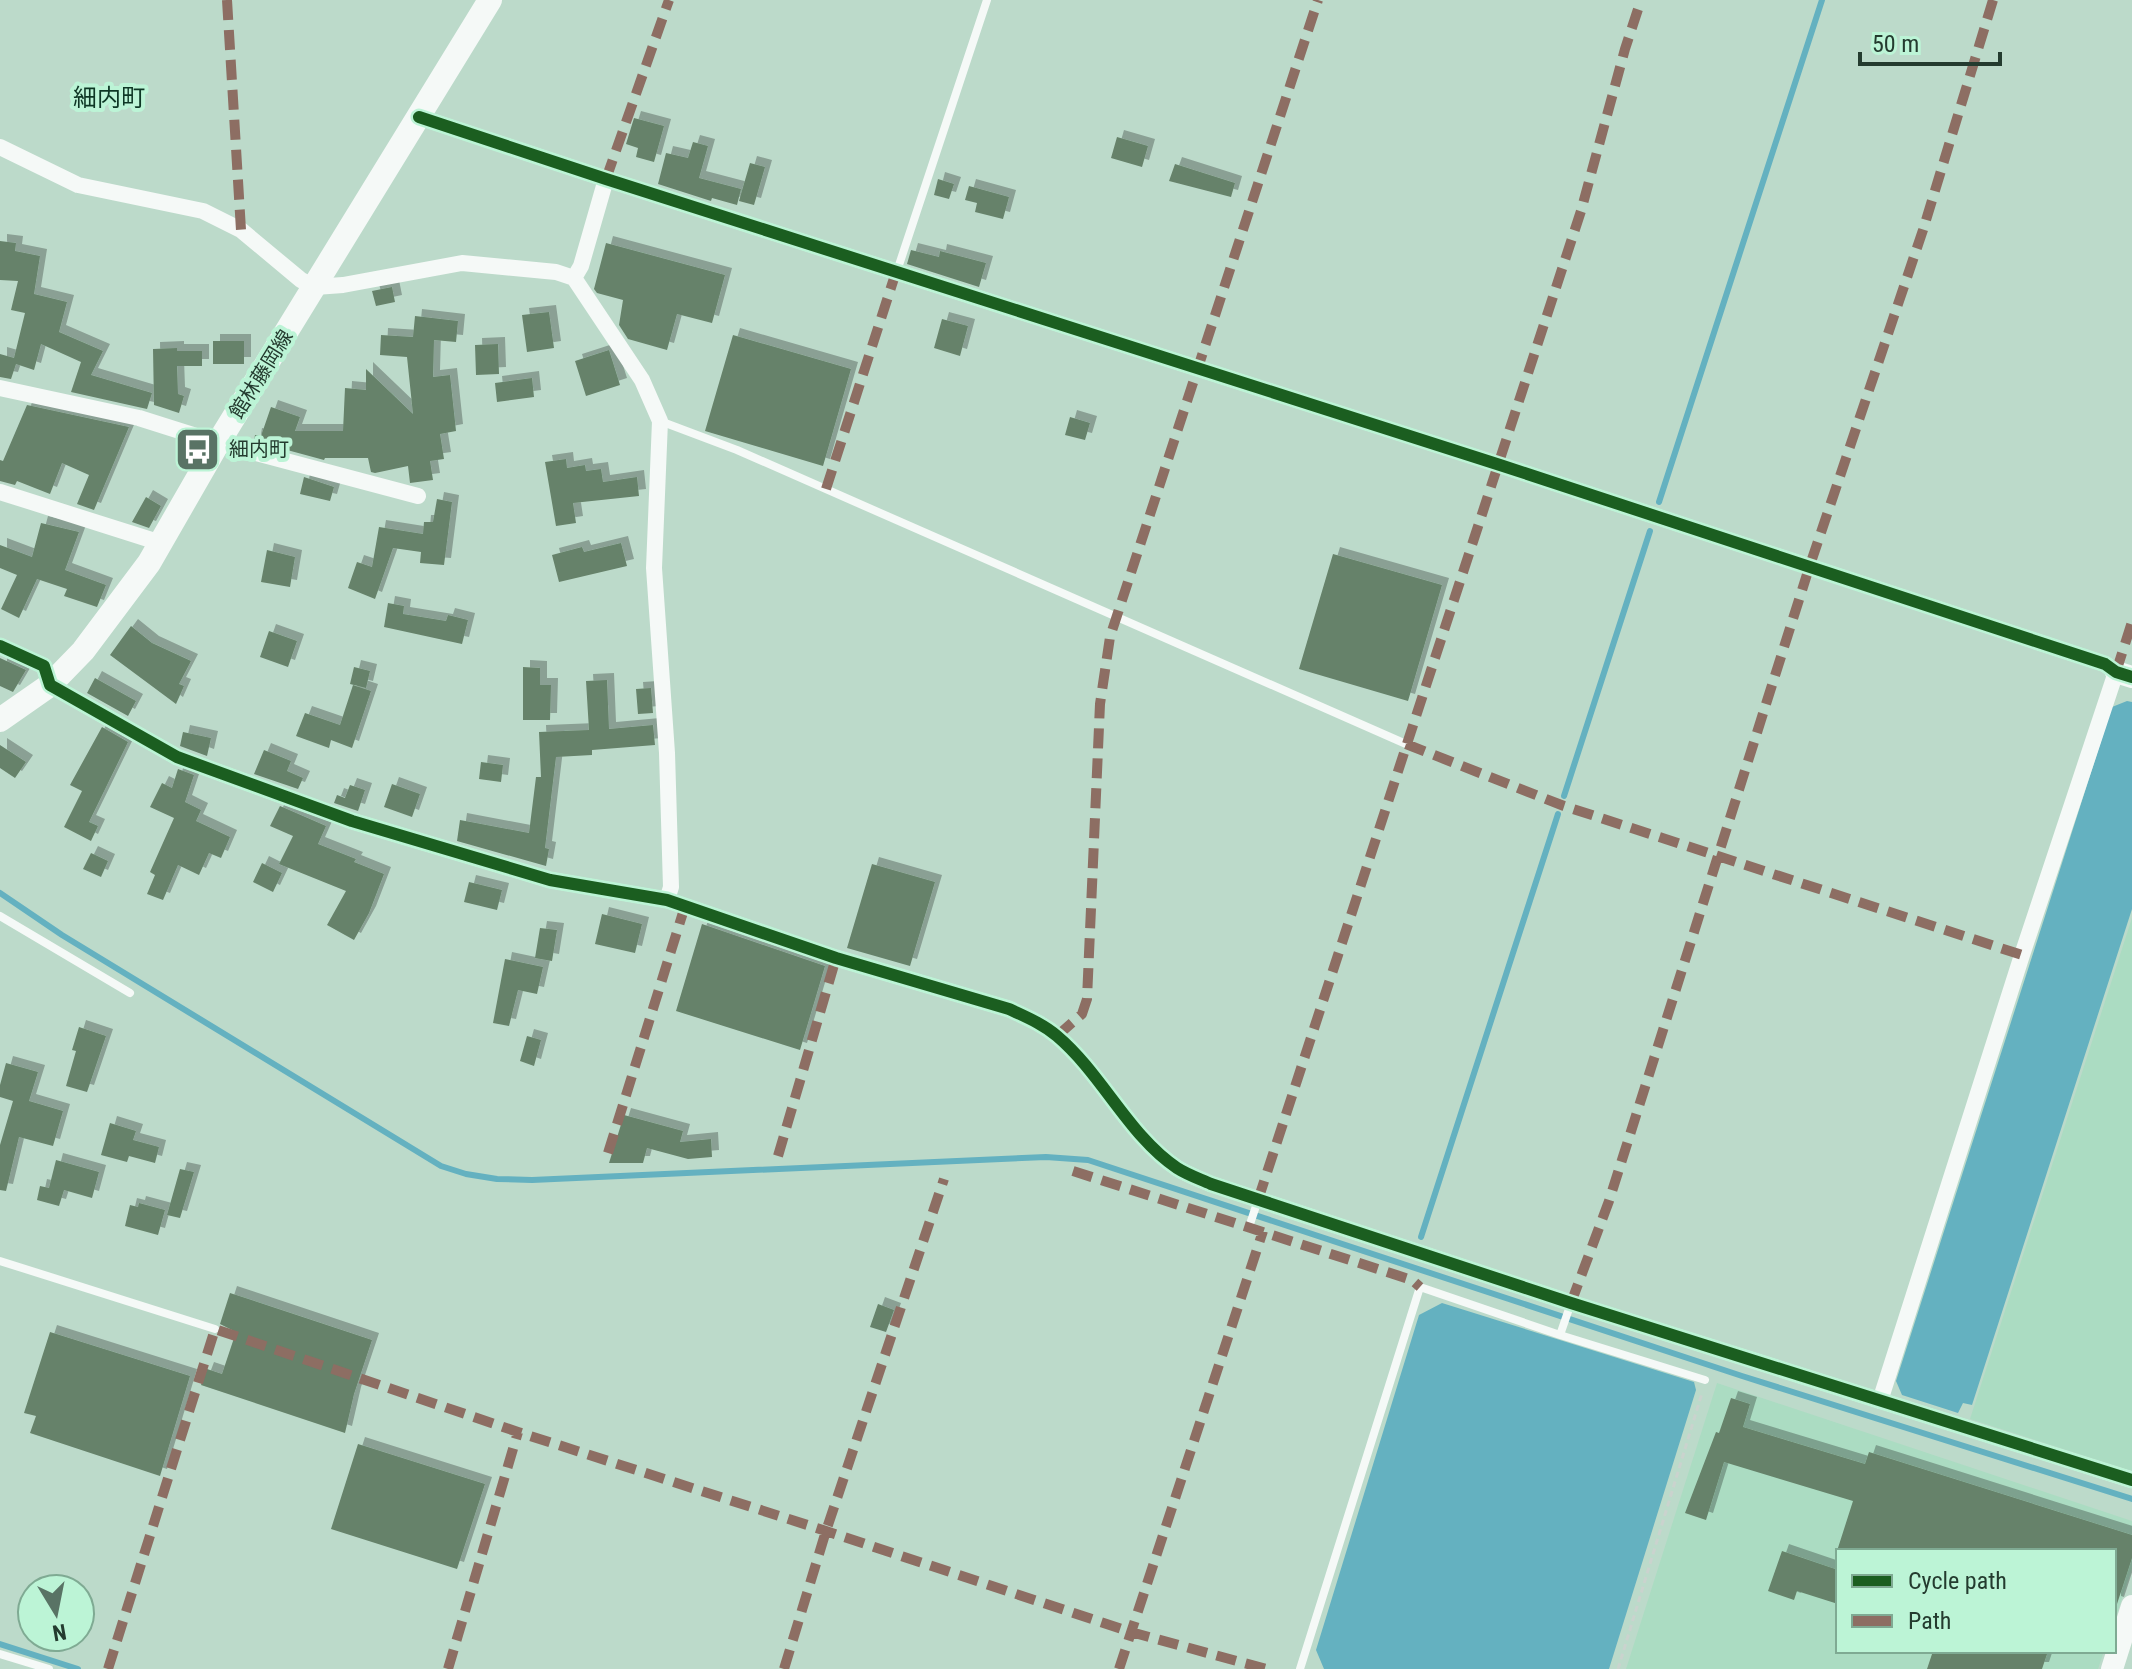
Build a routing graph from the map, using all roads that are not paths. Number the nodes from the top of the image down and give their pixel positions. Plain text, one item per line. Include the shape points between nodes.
1 (490, 0) edge
2 (987, 0) edge
3 (419, 117) junction
4 (0, 147) edge
5 (606, 179) junction
6 (896, 272) junction
7 (574, 278) junction
8 (315, 287) junction
9 (0, 388) edge
10 (660, 421) junction
11 (218, 443) junction
12 (0, 492) edge
13 (418, 496) dead end
14 (161, 543) junction
15 (0, 646) edge
16 (2124, 674) edge
17 (50, 685) junction
18 (0, 720) edge
19 (1406, 744) dead end
20 (667, 900) junction
21 (0, 916) edge
22 (130, 993) dead end
23 (1257, 1203) junction
24 (1250, 1224) dead end
25 (0, 1261) edge
26 (1570, 1307) junction
27 (215, 1329) dead end
28 (1561, 1332) junction
29 (1705, 1380) road end
30 (1880, 1401) junction
31 (2132, 1480) edge
32 (2132, 1606) edge
33 (0, 1654) edge
34 (49, 1669) edge
35 (1300, 1669) edge
36 (2112, 1669) edge

1 - 3 main road, 館林藤岡線
2 - 6 lane
3 - 5 street
3 - 8 main road, 館林藤岡線
4 - 8 street via 78,185 203,211 241,230
5 - 6 street
5 - 7 street
6 - 16 street via 1500,465
7 - 8 street via 462,263
7 - 10 street via 642,380
8 - 11 main road, 館林藤岡線
9 - 11 street via 116,412
10 - 19 lane
10 - 20 street via 654,568 669,802
11 - 13 street
11 - 14 main road, 館林藤岡線
12 - 14 street
14 - 17 main road, 館林藤岡線 via 115,611
15 - 17 street via 44,666
16 - 30 street via 2017,970
17 - 18 main road, 館林藤岡線
17 - 20 street via 177,757 352,821 550,880
20 - 23 street via 1032,1019 1075,1055 1156,1152 1177,1168
21 - 22 lane
23 - 24 lane
23 - 26 street
25 - 27 lane
26 - 28 lane
26 - 30 street
28 - 29 lane
28 - 35 lane via 1420,1287
30 - 31 street
32 - 36 street
33 - 34 lane

